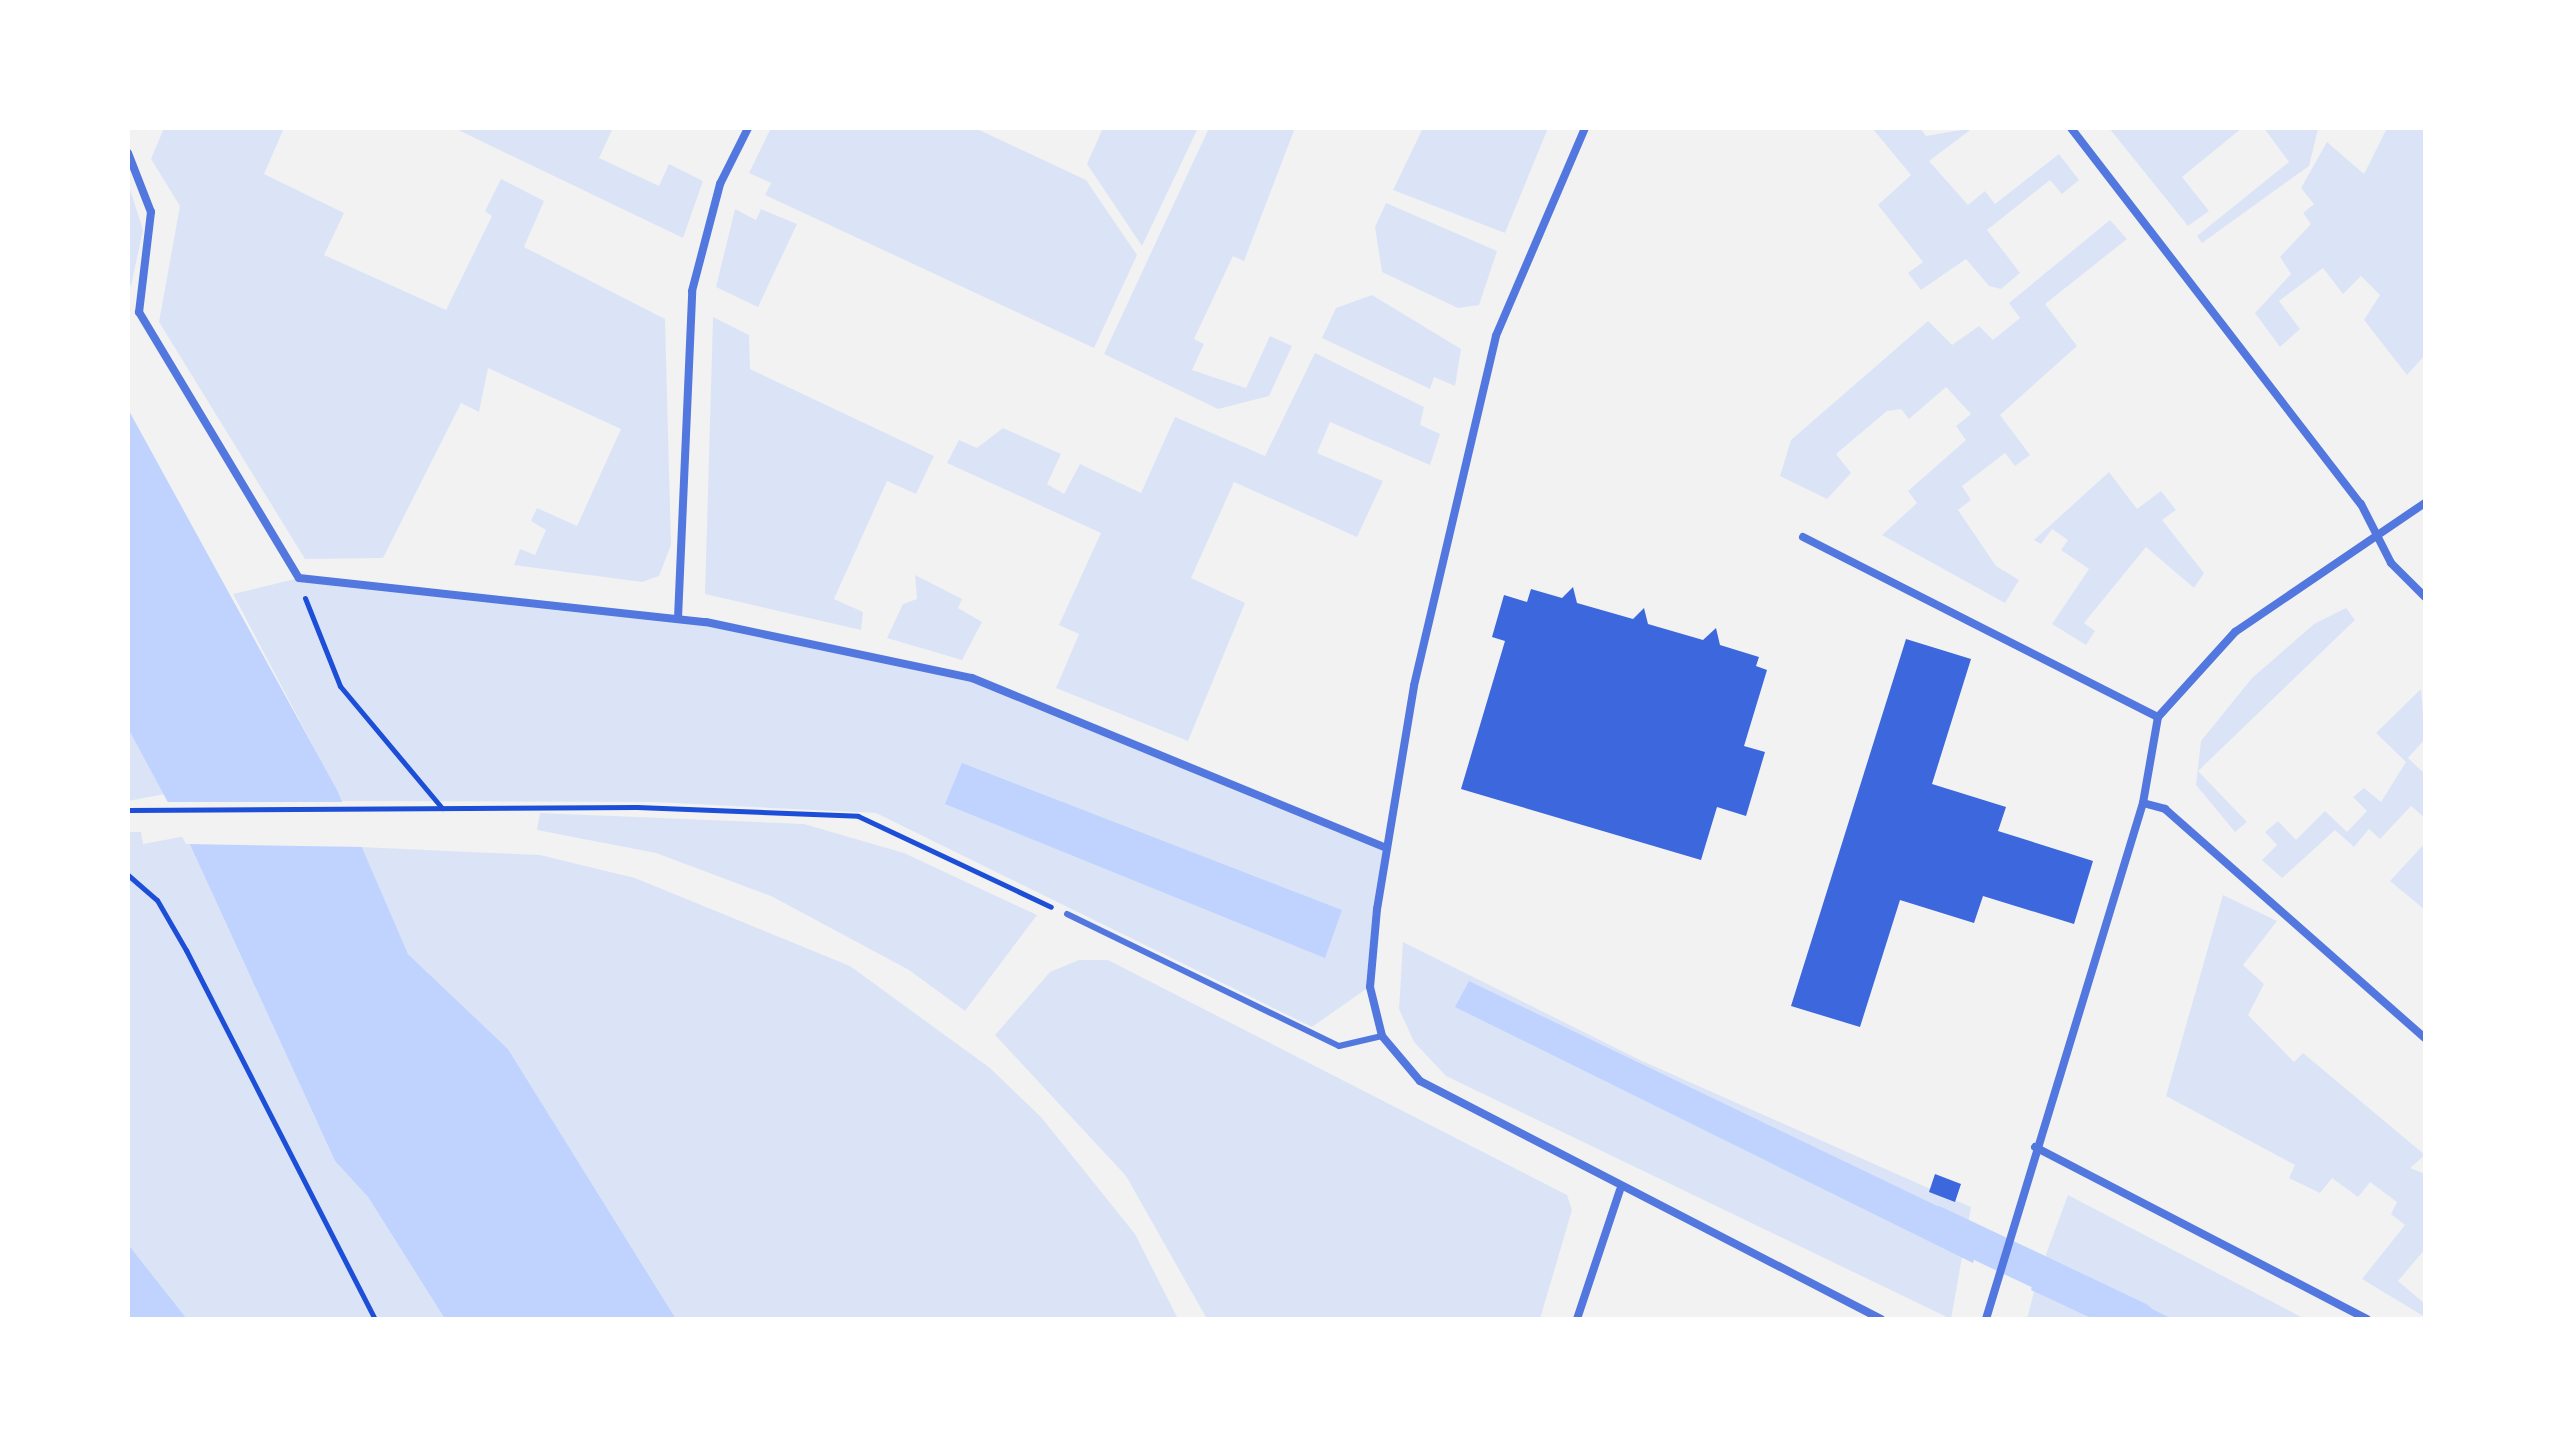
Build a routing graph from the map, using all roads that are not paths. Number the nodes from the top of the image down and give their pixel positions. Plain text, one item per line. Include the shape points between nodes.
1 (748, 128) edge
2 (1585, 128) edge
3 (2071, 128) edge
4 (128, 153) edge
5 (2425, 503) edge
6 (2375, 533) junction
7 (1803, 537) dead end
8 (2425, 597) edge
9 (678, 618) junction
10 (2158, 717) junction
11 (2143, 803) junction
12 (1384, 847) junction
13 (1067, 914) road end
14 (1382, 1036) junction
15 (2425, 1038) edge
16 (2035, 1147) junction
17 (1620, 1190) junction
18 (1577, 1319) edge
19 (1881, 1319) edge
20 (1986, 1319) edge
21 (2367, 1319) edge

1 - 9 street via 720,184 692,291
2 - 12 street via 1496,336
3 - 6 street via 2361,504
4 - 9 street via 151,212 139,312 299,578
5 - 6 street
6 - 8 street via 2391,563
6 - 10 street via 2235,632
7 - 10 street
9 - 12 street via 972,678
10 - 11 street
11 - 15 street via 2165,809
11 - 16 street
12 - 14 street via 1370,987
13 - 14 lane via 1339,1046
14 - 17 street via 1420,1081
16 - 20 street
16 - 21 street
17 - 18 street
17 - 19 street

